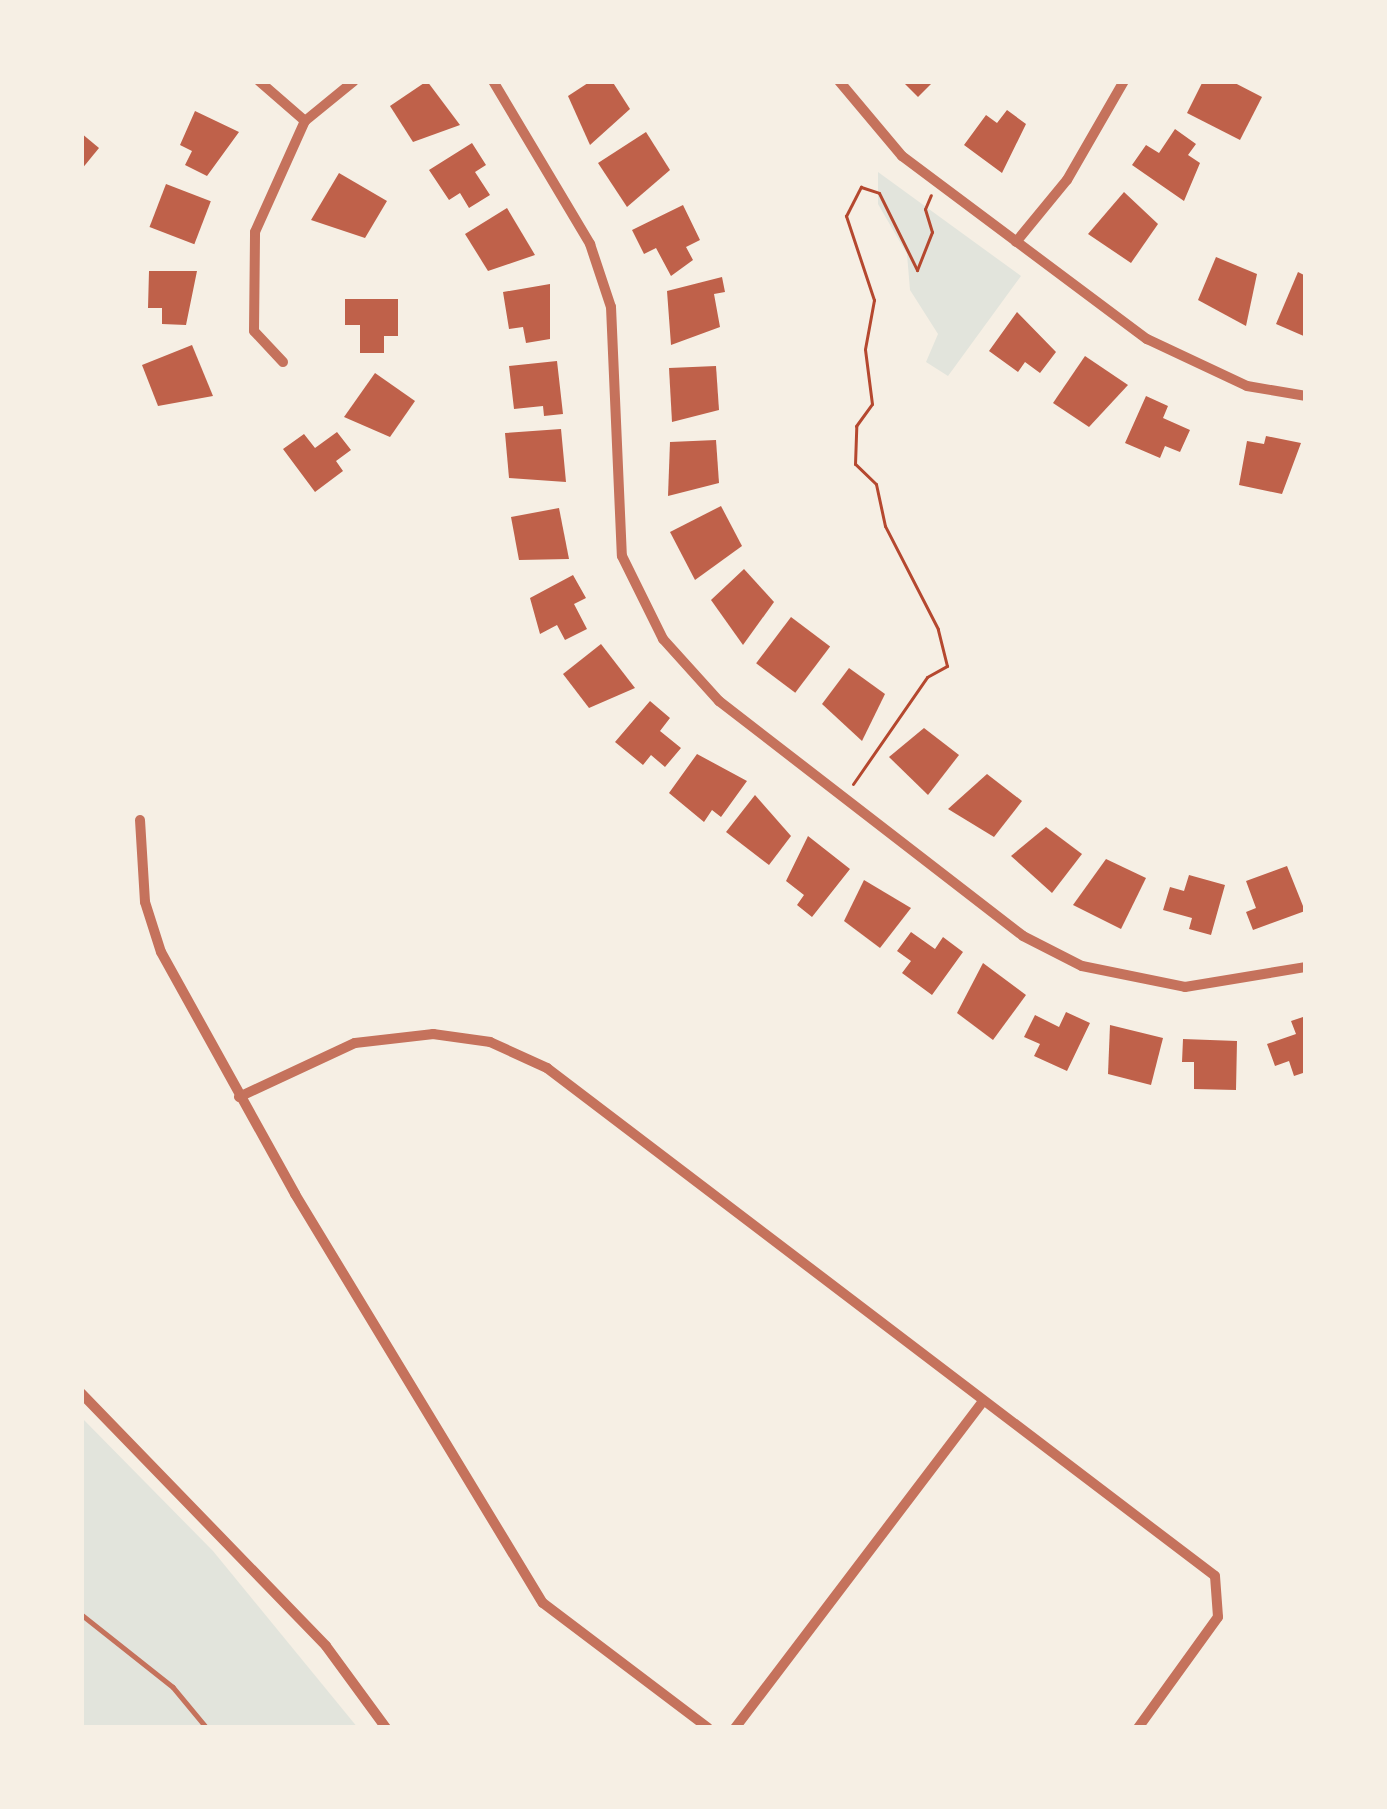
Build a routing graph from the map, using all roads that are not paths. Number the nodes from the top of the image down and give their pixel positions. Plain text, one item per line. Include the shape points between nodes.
1 (259, 81) edge
2 (355, 81) edge
3 (493, 81) edge
4 (838, 81) edge
5 (1124, 81) edge
6 (305, 122) junction
7 (1016, 242) junction
8 (283, 362) dead end
9 (1306, 396) edge
10 (140, 820) dead end
11 (1306, 967) edge
12 (239, 1097) junction
13 (81, 1393) edge
14 (982, 1403) junction
15 (81, 1614) edge
16 (207, 1728) edge
17 (386, 1728) edge
18 (708, 1728) edge
19 (736, 1728) edge
20 (1138, 1728) edge

1 - 6 street
2 - 6 street
3 - 11 street via 590,244 611,307 622,556 663,639 719,700 842,800 1023,935 1082,966 1185,987
4 - 7 street via 888,142
5 - 7 street via 1067,180
6 - 8 street via 254,232 249,285 254,332
7 - 9 street via 1199,368
10 - 12 street via 145,902 161,952
12 - 14 street via 355,1043 433,1034 490,1042 547,1068 636,1132
12 - 18 street via 543,1603
13 - 17 street via 326,1646
14 - 19 street
14 - 20 street via 1215,1576 1218,1617
15 - 16 lane via 173,1687

